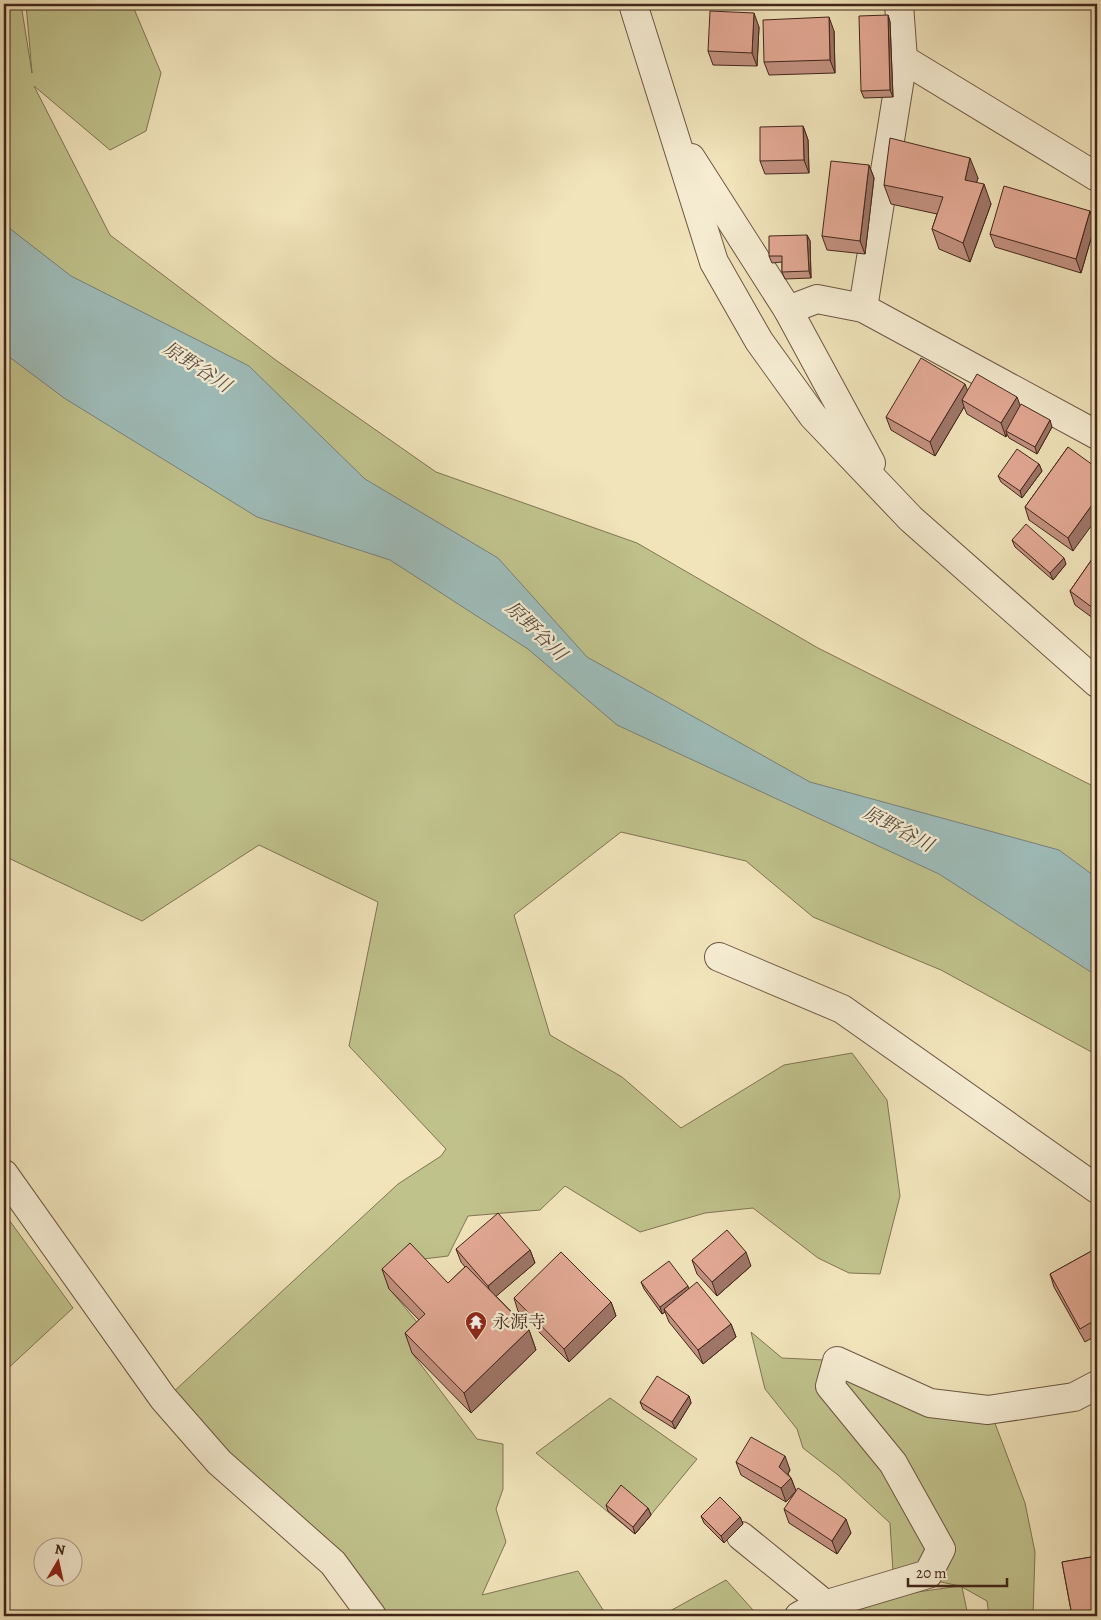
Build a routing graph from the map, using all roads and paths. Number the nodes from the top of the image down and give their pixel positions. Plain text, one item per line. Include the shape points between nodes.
1 (633, 4) edge
2 (899, 4) edge
3 (903, 59) junction
4 (672, 127) junction
5 (1097, 177) edge
6 (863, 308) junction
7 (788, 310) junction
8 (1097, 435) edge
9 (887, 494) junction
10 (1097, 683) edge
11 (719, 957) dead end
12 (1072, 1172) junction
13 (4, 1174) edge
14 (1097, 1189) edge
15 (1097, 1203) edge
16 (1097, 1385) edge
17 (740, 1536) dead end
18 (826, 1605) junction
19 (372, 1616) edge
20 (799, 1616) edge

1 - 4 street
2 - 3 street
3 - 5 street
3 - 6 street
4 - 7 street
4 - 9 street via 714,262 758,342 813,416
6 - 7 street via 817,299
6 - 8 street
7 - 9 street
9 - 10 street via 911,519
11 - 12 street via 842,1009
12 - 14 street
12 - 15 street
13 - 19 street via 163,1398 219,1462 333,1562
16 - 18 street via 1074,1397 988,1410 930,1403 837,1361 830,1386 893,1463 941,1549 928,1574
17 - 18 street
18 - 20 street

